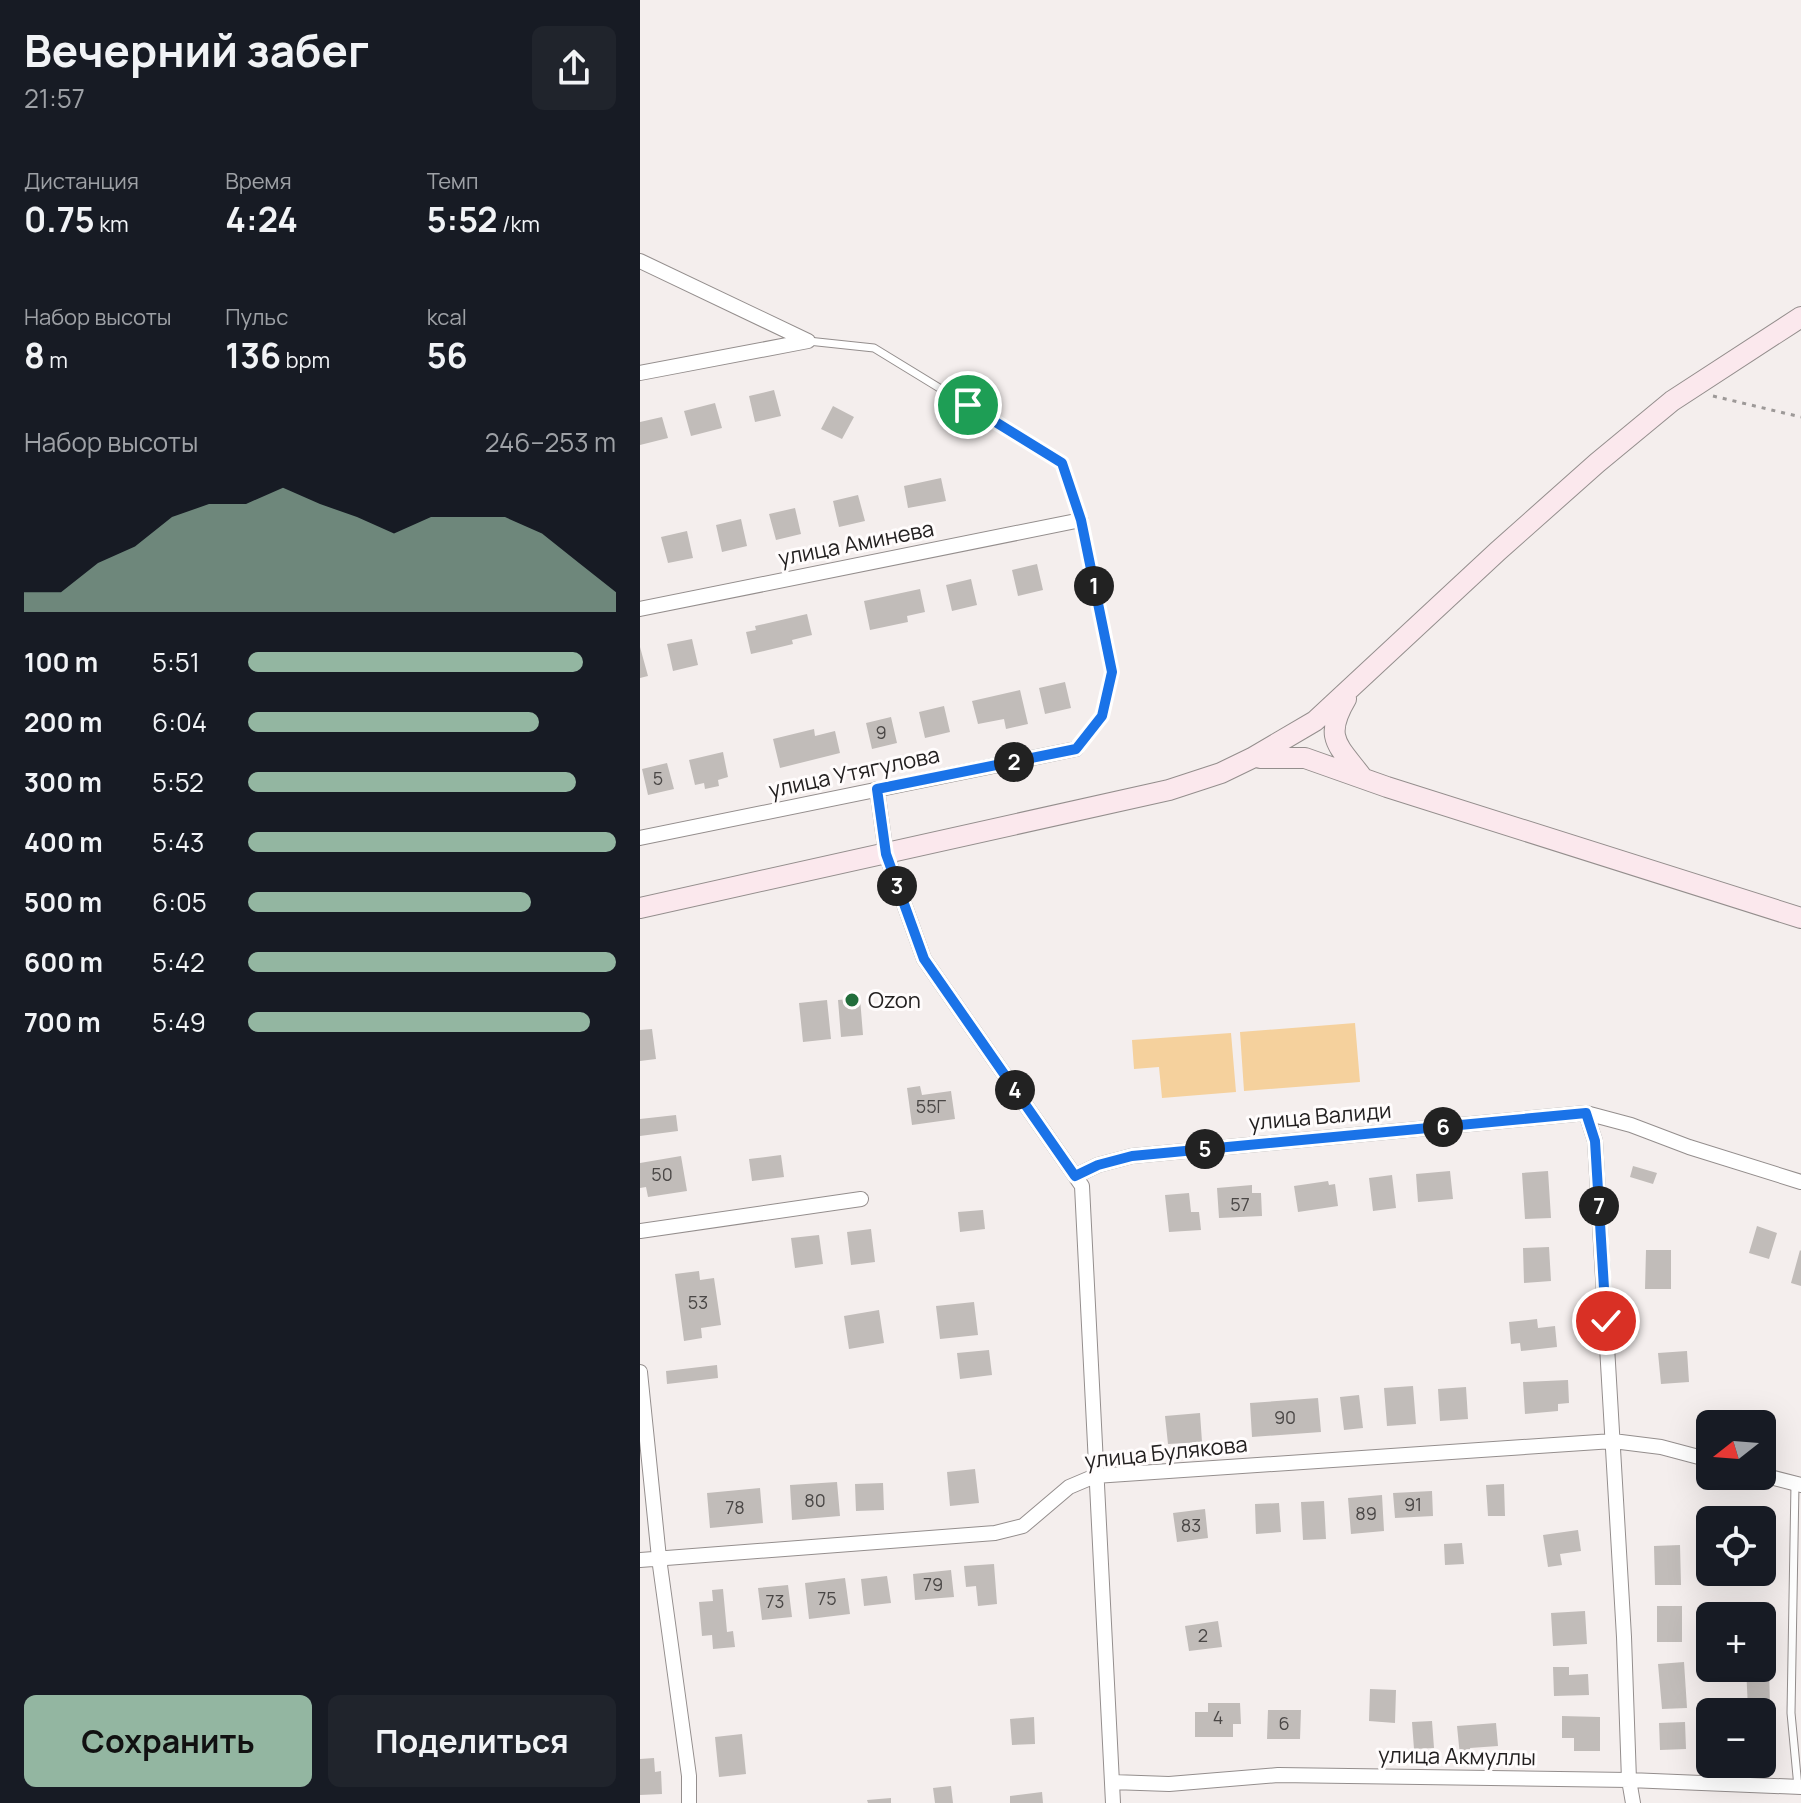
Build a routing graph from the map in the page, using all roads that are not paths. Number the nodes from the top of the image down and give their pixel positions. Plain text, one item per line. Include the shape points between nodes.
1 (640, 261) edge
2 (1801, 317) edge
3 (808, 341) junction
4 (640, 373) edge
5 (1081, 520) junction
6 (640, 609) edge
7 (1357, 682) junction
8 (1076, 749) joint
9 (1252, 758) junction
10 (1362, 777) junction
11 (877, 789) junction
12 (640, 838) edge
13 (886, 854) junction
14 (640, 908) edge
15 (1801, 918) edge
16 (1586, 1113) junction
17 (1075, 1176) junction
18 (1801, 1182) edge
19 (861, 1199) dead end
20 (640, 1231) edge
21 (640, 1372) edge
22 (1613, 1441) junction
23 (1696, 1456) edge
24 (1095, 1476) junction
25 (1776, 1478) edge
26 (1798, 1484) edge
27 (659, 1558) junction
28 (640, 1560) edge
29 (1629, 1780) junction
30 (1112, 1782) junction
31 (1799, 1787) edge
32 (689, 1803) edge
33 (1113, 1803) edge
34 (1633, 1803) edge

1 - 3 street
2 - 7 main road via 1689,390 1597,463
3 - 4 street
3 - 5 lane via 874,348 1062,463
5 - 6 street, улица Аминева
5 - 8 lane via 1112,672 1102,716
7 - 9 main road via 1315,721
7 - 10 main road via 1332,726
8 - 11 street, улица Утягулова
9 - 10 main road via 1305,758
9 - 13 main road via 1169,790
10 - 15 main road
11 - 12 street, улица Утягулова
11 - 13 street
13 - 14 main road
13 - 17 street via 924,959
16 - 17 street, улица Валиди via 1132,1156
16 - 18 street, улица Валиди
16 - 22 street via 1595,1141
17 - 24 street via 1082,1186
19 - 20 street
21 - 27 street
22 - 23 street, улица Булякова
22 - 24 street, улица Булякова
22 - 29 street
24 - 27 street, улица Булякова via 1069,1487 1023,1526 995,1533
24 - 30 street
25 - 26 street
26 - 31 lane via 1791,1713
27 - 28 street, улица Булякова
27 - 32 street
29 - 30 street, улица Акмуллы via 1278,1775 1169,1784
29 - 31 street, улица Акмуллы
29 - 34 street
30 - 33 street

